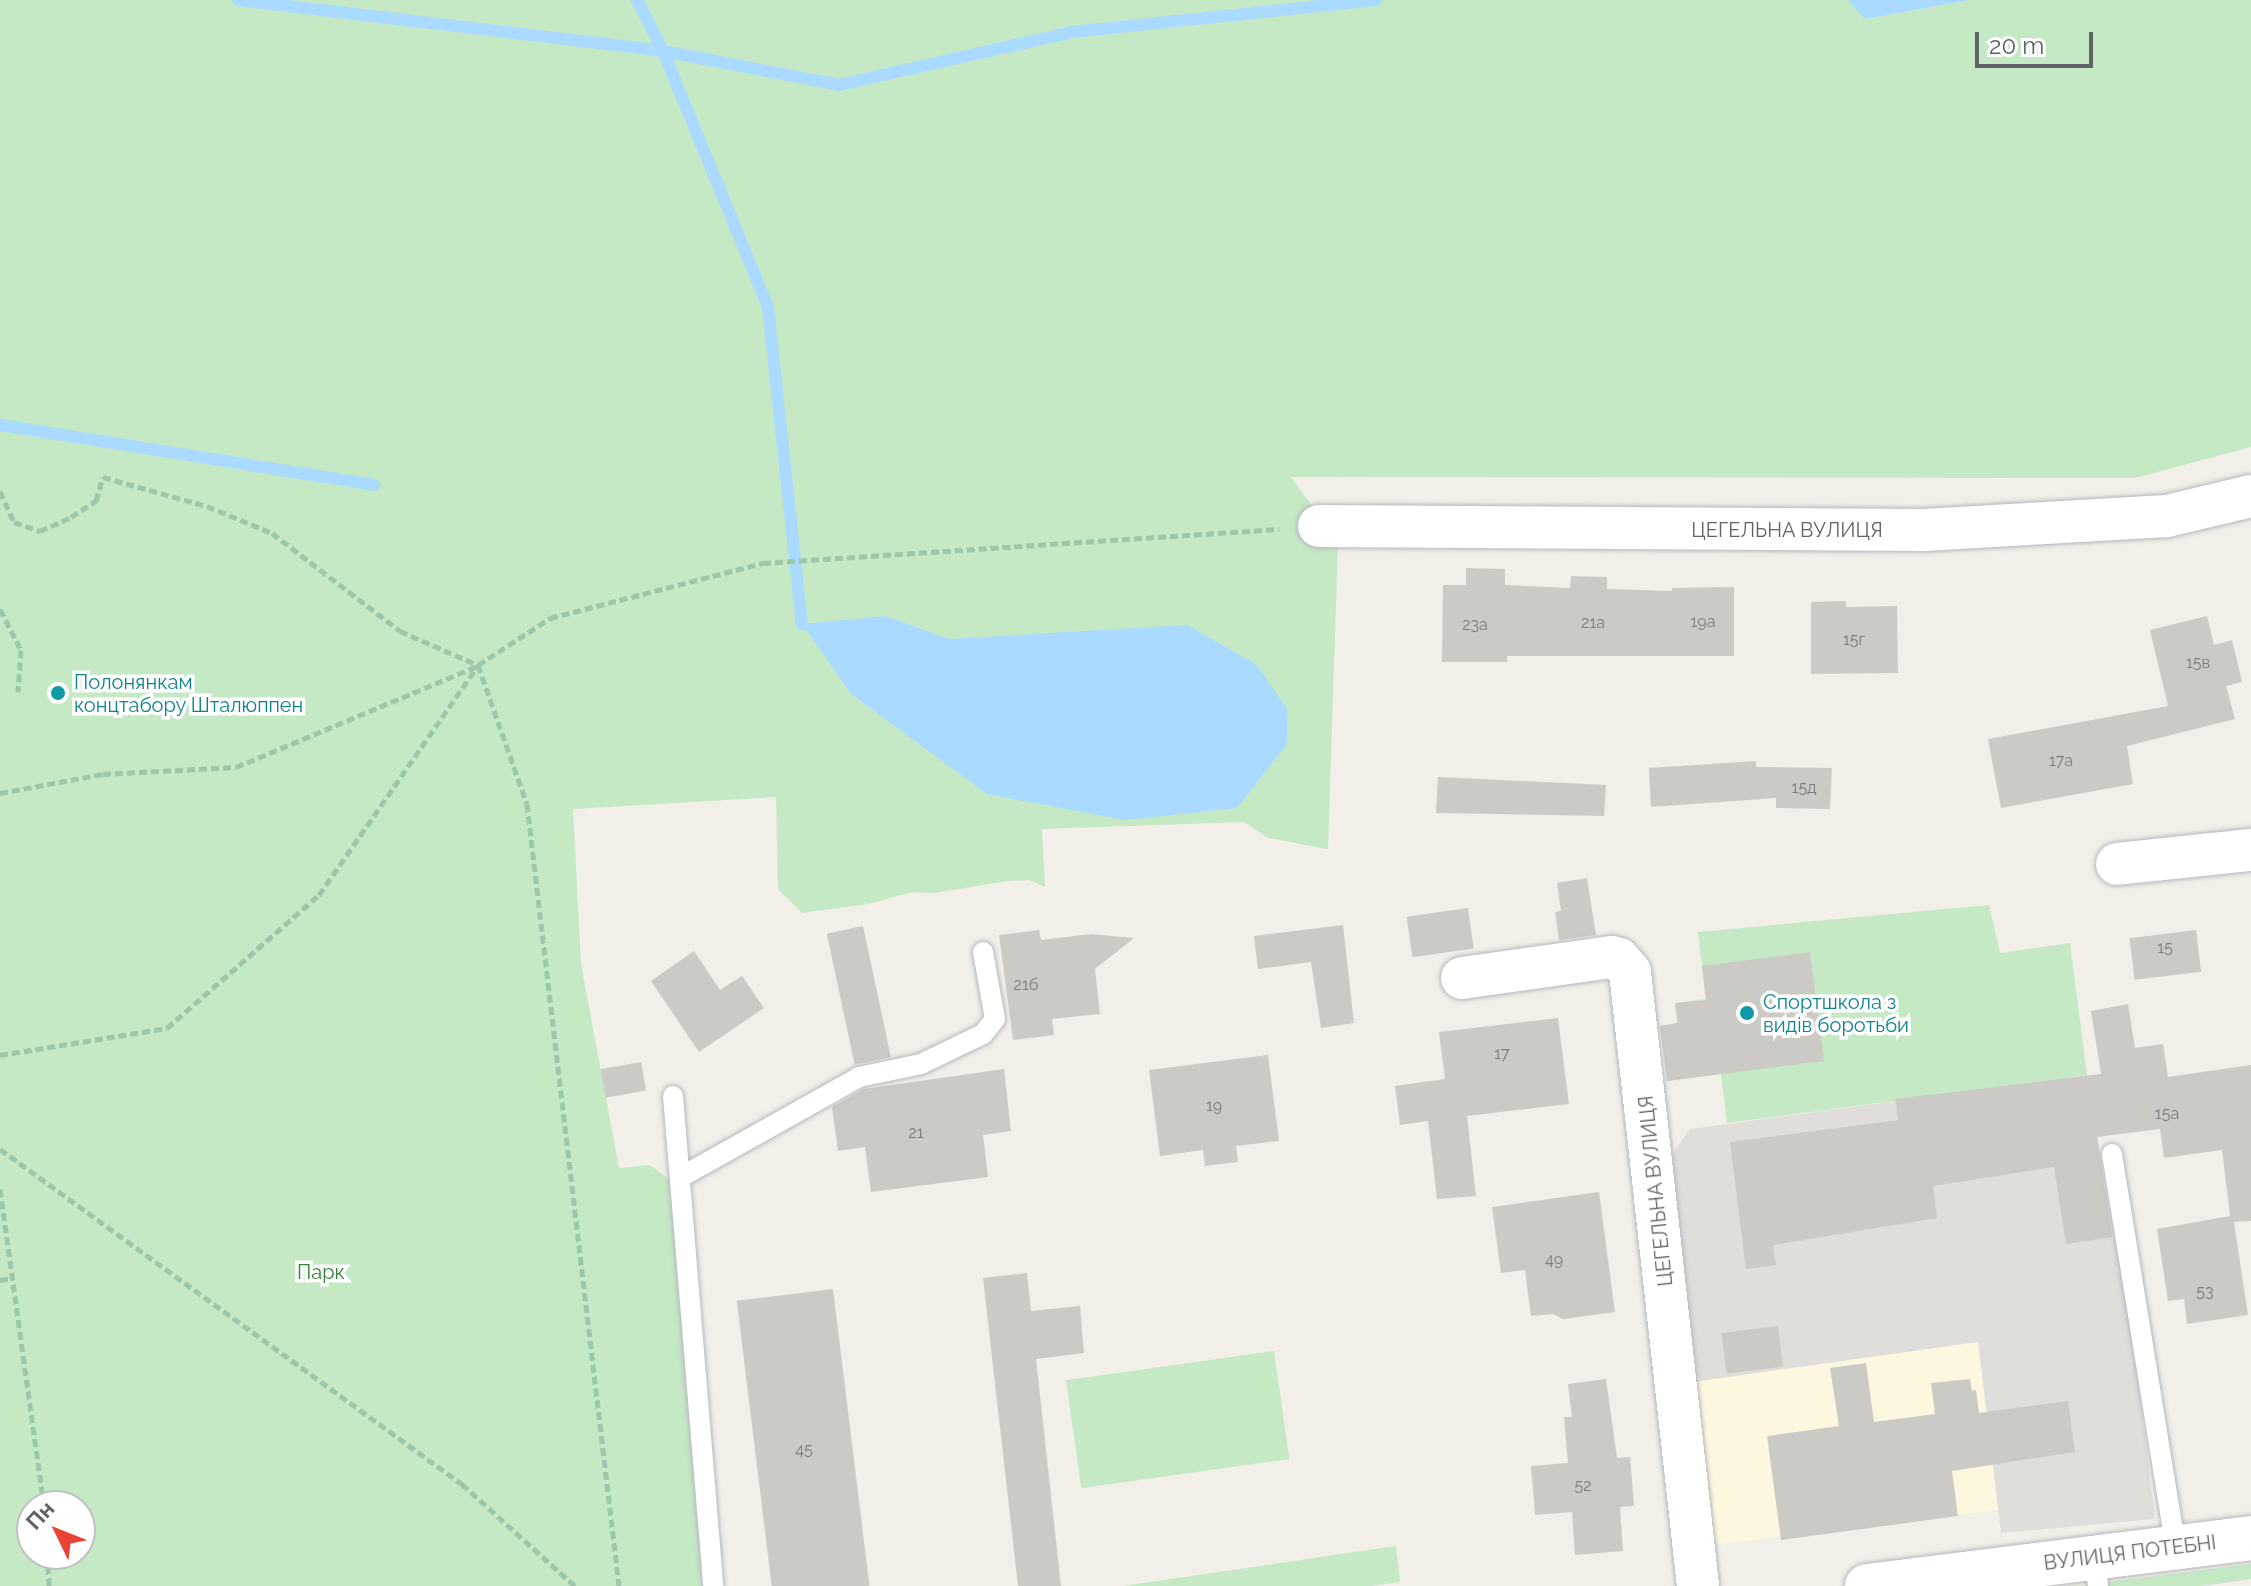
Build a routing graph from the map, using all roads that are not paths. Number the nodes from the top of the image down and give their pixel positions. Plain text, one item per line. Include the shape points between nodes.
1 (2251, 496) edge
2 (1319, 526) road end
3 (2251, 850) edge
4 (2117, 864) dead end
5 (983, 952) dead end
6 (1462, 978) dead end
7 (673, 1096) dead end
8 (2112, 1154) dead end
9 (681, 1177) junction
10 (2251, 1538) edge
11 (2176, 1547) junction
12 (2096, 1572) edge
13 (713, 1586) edge
14 (1698, 1586) edge
15 (1867, 1586) edge

1 - 2 street, ЦЕГЕЛЬНА ВУЛИЦЯ via 2167,516 1924,530
3 - 4 street
5 - 9 lane via 995,1019 983,1034 921,1064 859,1077
6 - 14 street, ЦЕГЕЛЬНА ВУЛИЦЯ via 1612,957 1630,972
7 - 9 lane
8 - 11 lane
9 - 13 lane
10 - 11 street, ВУЛИЦЯ ПОТЕБНІ
11 - 12 street, ВУЛИЦЯ ПОТЕБНІ
12 - 15 street, ВУЛИЦЯ ПОТЕБНІ

